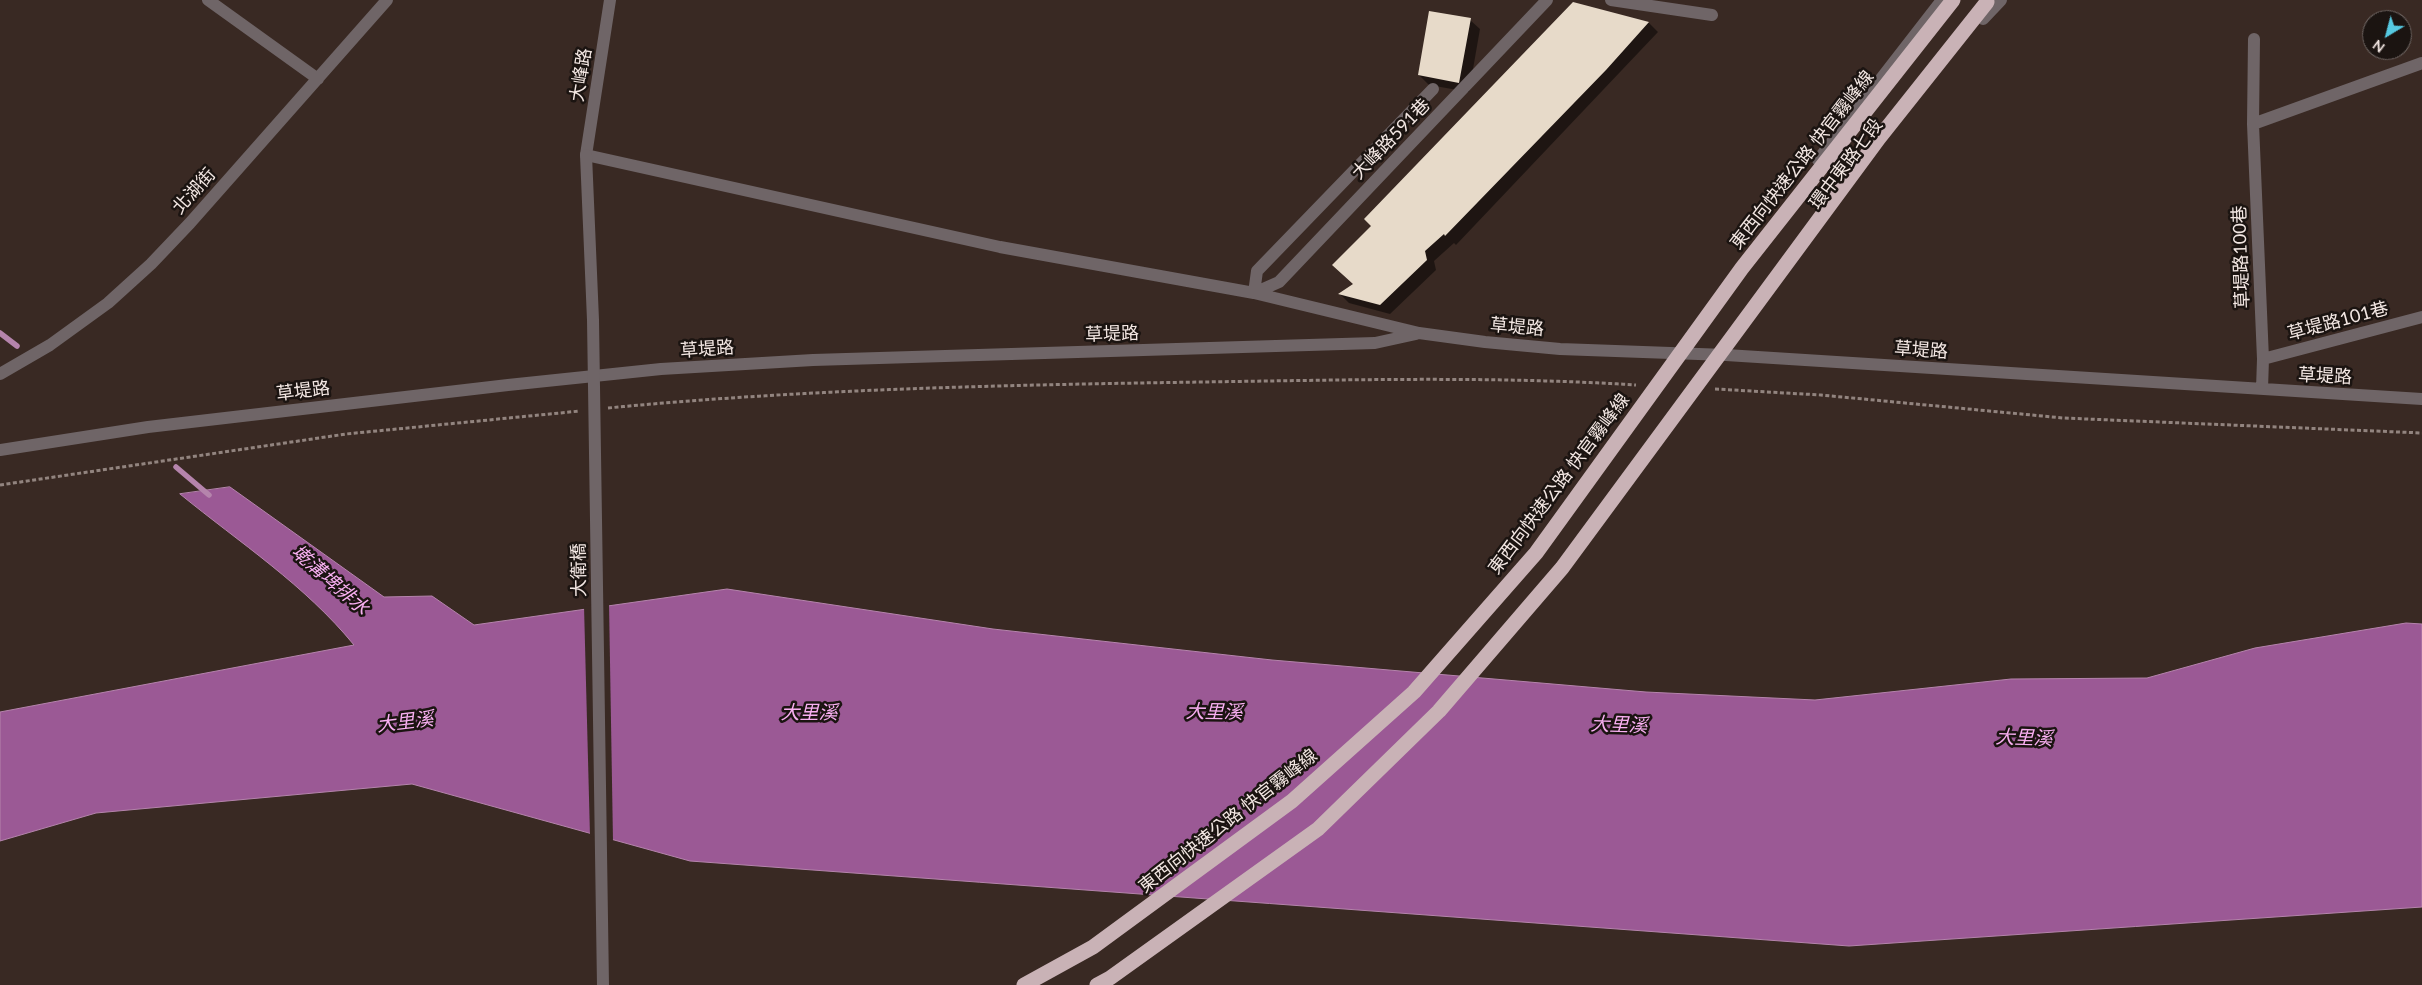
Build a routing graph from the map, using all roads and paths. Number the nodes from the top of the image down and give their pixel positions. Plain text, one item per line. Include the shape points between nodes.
1 (208, 0) edge
2 (387, 0) edge
3 (610, 0) edge
4 (1547, 0) edge
5 (1611, 0) edge
6 (1942, 0) edge
7 (1952, 0) edge
8 (1994, 1) edge
9 (1712, 16) dead end
10 (2254, 39) dead end
11 (2422, 63) edge
12 (318, 79) junction
13 (1433, 89) dead end
14 (2253, 124) junction
15 (586, 156) junction
16 (1254, 293) junction
17 (2422, 317) edge
18 (1419, 333) junction
19 (1675, 353) junction
20 (1726, 355) junction
21 (2263, 359) junction
22 (0, 374) edge
23 (1642, 385) dead end
24 (1712, 389) dead end
25 (2262, 389) junction
26 (2422, 398) edge
27 (604, 409) dead end
28 (584, 411) dead end
29 (2422, 434) edge
30 (0, 450) edge
31 (0, 485) edge
32 (603, 985) edge
33 (1024, 985) edge
34 (1097, 985) edge

1 - 12 street
2 - 12 street, 北湖街
3 - 15 street, 大峰路
4 - 16 street, 大峰路591巷 via 1279,282
5 - 9 street
6 - 19 street, 環中東路七段 via 1851,116
7 - 33 highway, 東西向快速公路 快官霧峰線, bridge via 1742,268 1536,553 1414,692 1292,801 1093,948
8 - 20 street, 環中東路七段 via 1884,142
8 - 34 highway, bridge via 1880,138 1562,568 1439,711 1318,829
10 - 14 street, 草堤路100巷
11 - 14 street
12 - 22 street, 北湖街 via 144,270 101,308 50,345
13 - 16 street via 1257,270
14 - 21 street, 草堤路100巷
15 - 16 street, 草堤路 via 1000,248
15 - 32 street, 大衛橋, bridge via 593,329
16 - 18 street, 草堤路
17 - 21 street, 草堤路101巷
18 - 19 street, 草堤路 via 1560,349
18 - 30 street, 草堤路 via 1375,343 823,360 661,369 158,426
19 - 20 street, 草堤路
20 - 25 street, 草堤路
21 - 25 street, 草堤路100巷
23 - 27 path via 1481,379 1074,384 825,392
24 - 29 path via 2063,418
25 - 26 street, 草堤路
28 - 31 path via 346,434

